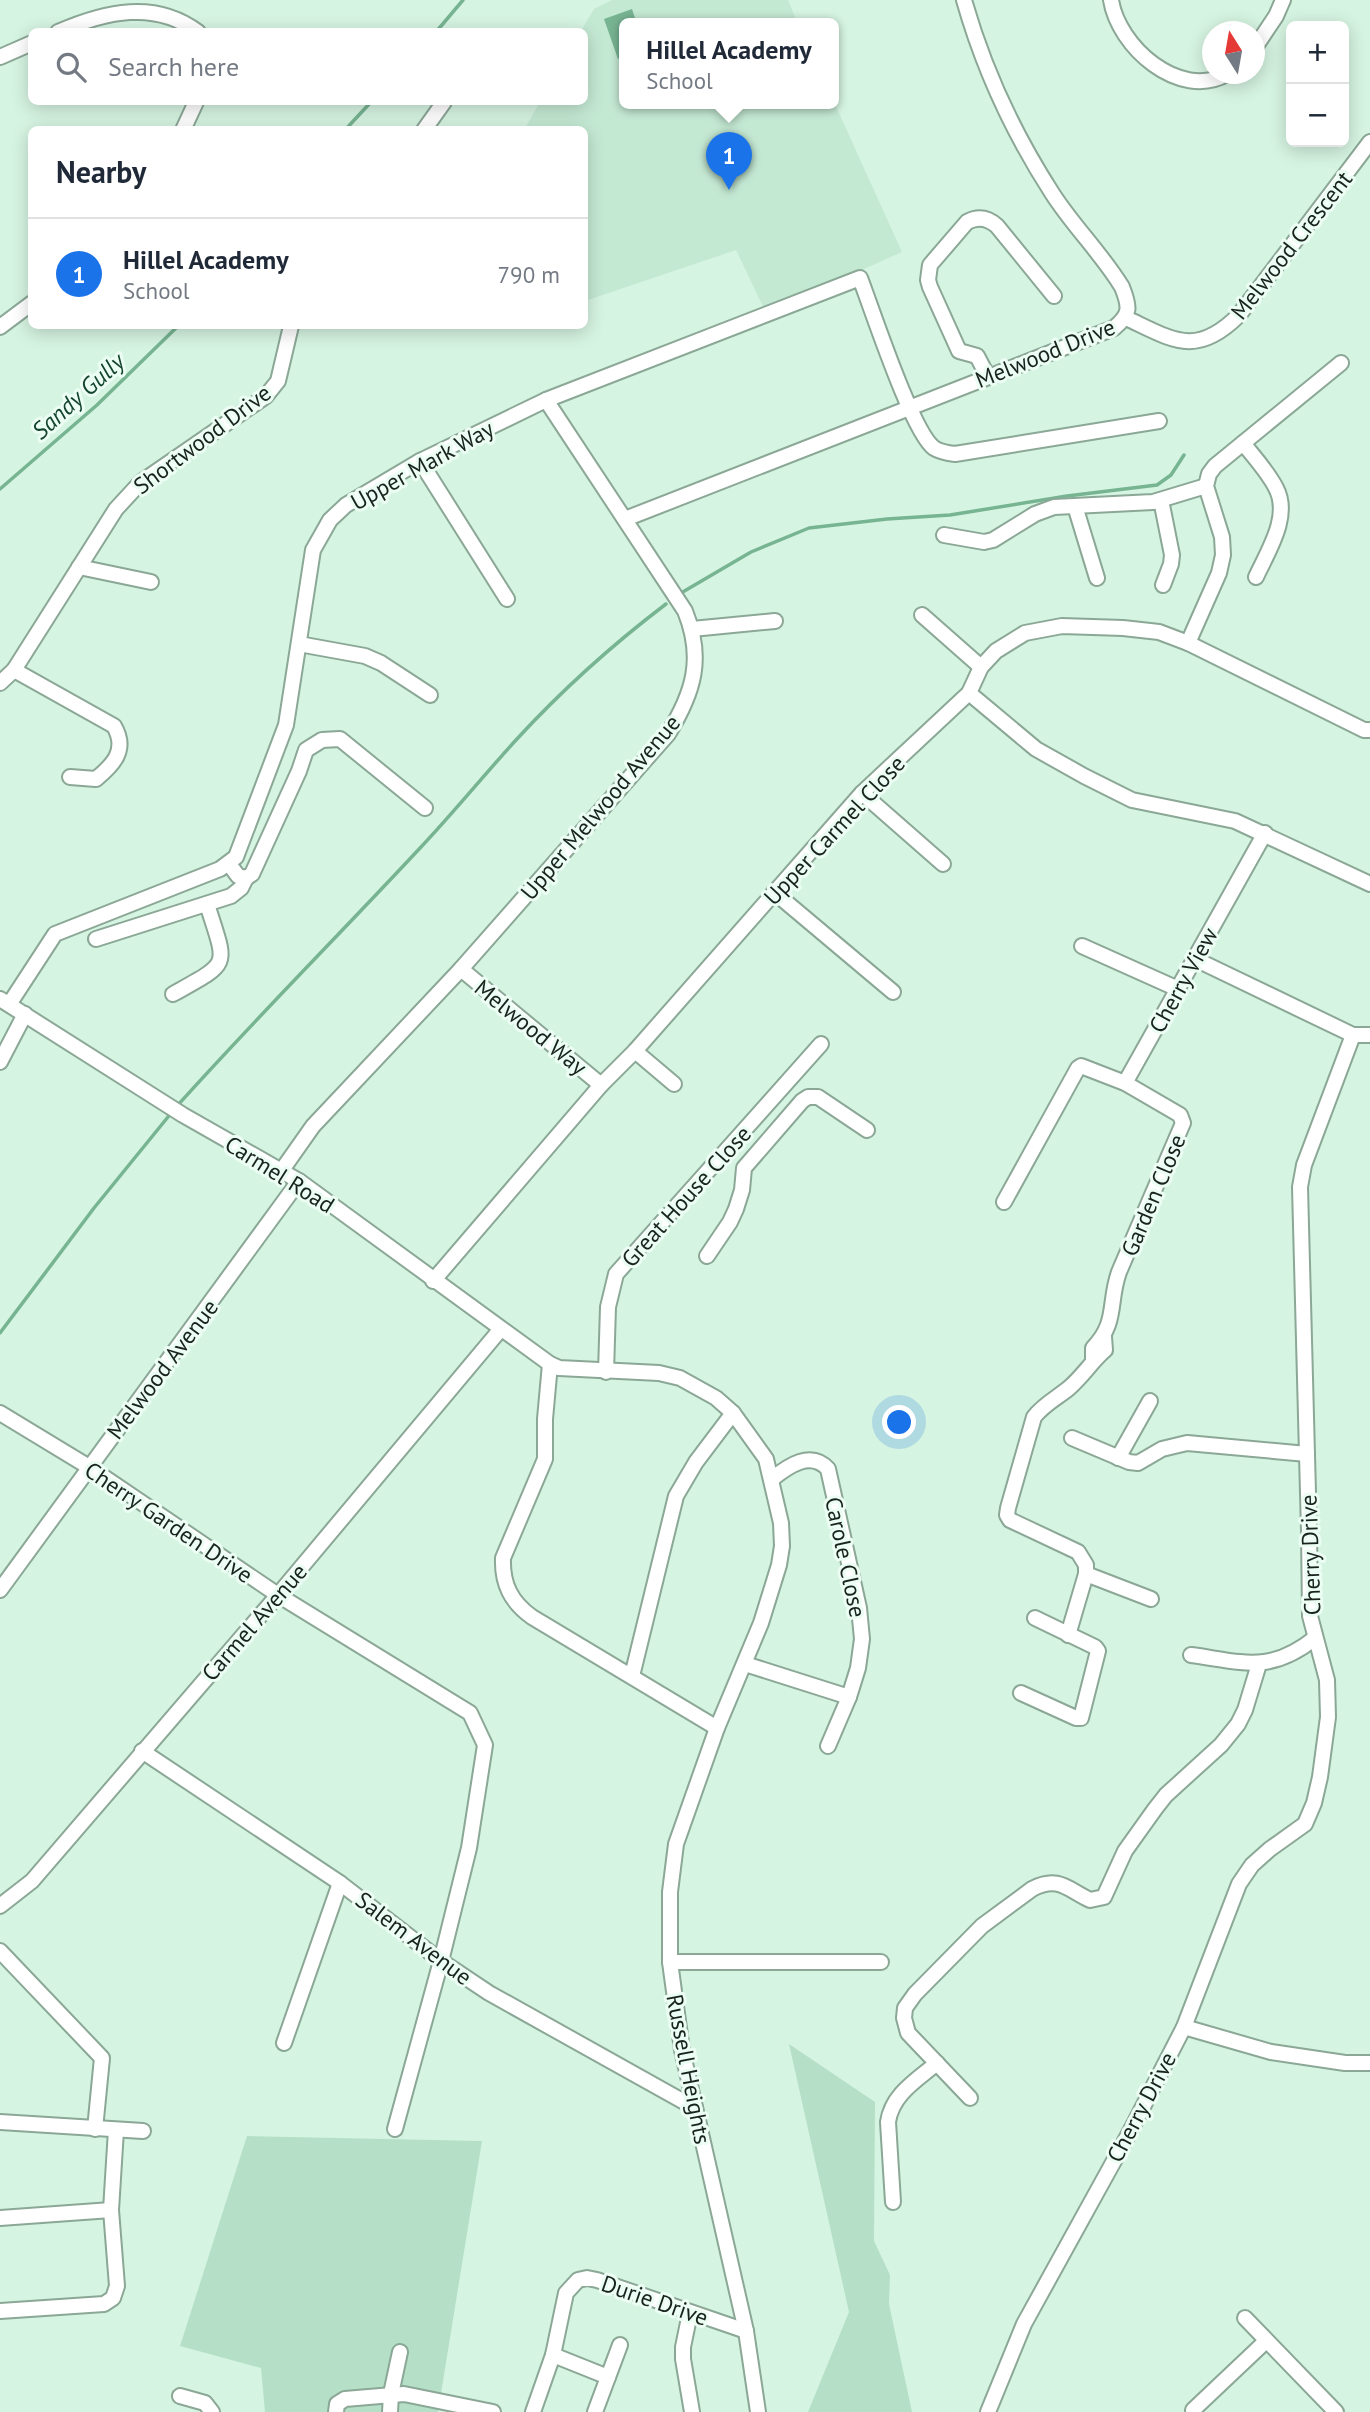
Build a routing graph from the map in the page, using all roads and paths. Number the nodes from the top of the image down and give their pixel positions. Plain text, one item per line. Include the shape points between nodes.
1 (964, 0) edge
2 (1111, 0) edge
3 (1283, 0) edge
4 (67, 28) edge
5 (194, 28) edge
6 (1265, 33) edge
7 (28, 45) edge
8 (0, 57) edge
9 (1202, 80) edge
10 (195, 105) edge
11 (442, 105) edge
12 (185, 126) edge
13 (427, 126) edge
14 (1370, 142) edge
15 (1055, 296) dead end
16 (28, 306) edge
17 (1126, 318) junction
18 (0, 327) edge
19 (290, 329) edge
20 (1341, 363) dead end
21 (988, 377) junction
22 (547, 400) junction
23 (910, 407) junction
24 (1159, 421) dead end
25 (1243, 443) junction
26 (420, 461) junction
27 (1206, 486) junction
28 (1161, 500) junction
29 (1075, 506) junction
30 (625, 519) junction
31 (944, 535) dead end
32 (79, 567) junction
33 (1256, 576) dead end
34 (1097, 578) dead end
35 (151, 582) dead end
36 (1163, 585) dead end
37 (507, 599) dead end
38 (922, 615) dead end
39 (775, 621) dead end
40 (692, 629) junction
41 (1188, 643) junction
42 (299, 644) junction
43 (981, 667) junction
44 (14, 670) junction
45 (0, 684) edge
46 (969, 693) junction
47 (430, 695) dead end
48 (1370, 730) edge
49 (70, 777) dead end
50 (862, 793) junction
51 (425, 808) dead end
52 (1265, 833) junction
53 (229, 864) junction
54 (943, 864) dead end
55 (246, 878) junction
56 (1370, 884) edge
57 (774, 892) junction
58 (206, 904) junction
59 (96, 939) dead end
60 (1082, 946) dead end
61 (1195, 959) junction
62 (461, 969) junction
63 (1178, 989) junction
64 (893, 992) dead end
65 (173, 994) dead end
66 (5, 1001) edge
67 (25, 1014) junction
68 (1353, 1035) junction
69 (1370, 1035) edge
70 (821, 1044) dead end
71 (635, 1051) junction
72 (0, 1062) edge
73 (1125, 1083) junction
74 (674, 1084) dead end
75 (601, 1085) junction
76 (759, 1113) junction
77 (777, 1128) junction
78 (867, 1130) dead end
79 (282, 1170) junction
80 (299, 1181) junction
81 (1004, 1202) dead end
82 (707, 1256) dead end
83 (433, 1281) junction
84 (500, 1330) junction
85 (550, 1364) junction
86 (607, 1372) junction
87 (1150, 1401) dead end
88 (0, 1413) edge
89 (733, 1413) junction
90 (1072, 1438) dead end
91 (1307, 1454) junction
92 (1118, 1458) junction
93 (89, 1467) junction
94 (772, 1479) junction
95 (1086, 1574) junction
96 (0, 1590) edge
97 (278, 1595) junction
98 (1152, 1599) dead end
99 (1035, 1618) dead end
100 (1068, 1635) junction
101 (1315, 1638) junction
102 (1191, 1655) dead end
103 (745, 1664) junction
104 (1259, 1664) junction
105 (632, 1676) junction
106 (1021, 1693) dead end
107 (849, 1697) junction
108 (717, 1728) junction
109 (828, 1746) dead end
110 (142, 1751) junction
111 (340, 1883) junction
112 (0, 1906) edge
113 (0, 1951) edge
114 (441, 1961) junction
115 (670, 1962) junction
116 (881, 1962) dead end
117 (1184, 2027) junction
118 (284, 2043) dead end
119 (937, 2063) junction
120 (1370, 2063) edge
121 (970, 2098) dead end
122 (695, 2108) junction
123 (0, 2122) edge
124 (94, 2129) junction
125 (395, 2129) dead end
126 (116, 2130) junction
127 (143, 2131) dead end
128 (893, 2202) dead end
129 (111, 2210) junction
130 (0, 2218) edge
131 (0, 2311) edge
132 (690, 2313) junction
133 (1245, 2318) dead end
134 (746, 2331) junction
135 (1266, 2341) junction
136 (620, 2345) dead end
137 (400, 2352) dead end
138 (553, 2354) junction
139 (608, 2377) junction
140 (391, 2394) junction
141 (180, 2396) dead end
142 (1193, 2410) dead end
143 (212, 2412) edge
144 (336, 2412) edge
145 (390, 2412) edge
146 (493, 2412) edge
147 (533, 2412) edge
148 (595, 2412) edge
149 (692, 2412) edge
150 (758, 2412) edge
151 (988, 2412) edge
152 (1336, 2412) edge

1 - 17 street, Melwood Drive via 988,70 1032,161 1122,287 1128,302
2 - 9 street via 1121,31 1140,53 1178,77
3 - 6 street
4 - 5 street via 144,5 172,11
7 - 8 street
10 - 12 street
11 - 13 street
14 - 17 street, Melwood Crescent via 1226,328 1206,339 1175,341
15 - 21 street via 997,226 986,219 967,222 930,265 930,287 959,351 977,356
16 - 18 street
17 - 21 street, Melwood Drive via 1114,328
19 - 32 street, Shortwood Drive via 278,381 266,396 140,483 116,509
20 - 25 street
21 - 23 street, Melwood Drive
22 - 23 street, Upper Mark Way via 860,278
22 - 26 street, Upper Mark Way
22 - 30 street, Upper Melwood Avenue
23 - 24 street via 927,441 944,453 955,454
23 - 30 street, Melwood Drive
25 - 27 street via 1215,466
25 - 33 street via 1277,489 1281,508 1278,527
26 - 37 street
26 - 42 street, Upper Mark Way via 346,505 320,534 313,550
27 - 28 street
27 - 41 street via 1223,555
28 - 29 street
28 - 36 street via 1172,555
29 - 31 street via 1044,509 984,542
29 - 34 street
30 - 40 street, Upper Melwood Avenue
32 - 35 street
32 - 44 street, Shortwood Drive
38 - 43 street
39 - 40 street
40 - 62 street, Upper Melwood Avenue via 696,658 692,685 668,734
41 - 43 street, Upper Carmel Close via 1159,632 1062,626 1025,633
41 - 48 street, Upper Carmel Close
42 - 47 street via 365,656
42 - 53 street, Upper Mark Way via 286,725 240,848
43 - 46 street, Upper Carmel Close
44 - 45 street, Shortwood Drive
44 - 49 street via 118,732 113,765 96,779
46 - 50 street, Upper Carmel Close
46 - 52 street via 1036,749 1132,800 1235,821
50 - 54 street
50 - 57 street, Upper Carmel Close
51 - 55 street via 340,740 322,740 306,750 252,874
52 - 56 street
52 - 61 street, Cherry View
53 - 55 street via 238,876
53 - 66 street via 55,934
55 - 58 street via 231,896
57 - 64 street
57 - 71 street, Upper Carmel Close
58 - 59 street
58 - 65 street via 221,961 214,971
60 - 63 street
61 - 63 street, Cherry View
61 - 68 street
62 - 75 street, Melwood Way
62 - 79 street, Upper Melwood Avenue via 313,1126
63 - 73 street, Cherry View
66 - 67 street, Carmel Road
67 - 72 street
67 - 79 street, Carmel Road via 183,1115
68 - 69 street
68 - 91 street, Cherry Drive via 1300,1187
70 - 76 street, Great House Close
71 - 74 street
71 - 75 street, Upper Carmel Close
73 - 81 street via 1078,1068
73 - 95 street, Garden Close via 1180,1115 1183,1123 1119,1272 1111,1322 1093,1348 1093,1361 1034,1417 1007,1515 1077,1552
75 - 83 street, Upper Carmel Close
76 - 77 street
76 - 86 street, Great House Close via 616,1274 608,1307
77 - 78 street via 802,1101 815,1096
77 - 82 street via 744,1168 736,1209
79 - 80 street, Carmel Road
80 - 83 street, Carmel Road
80 - 93 street, Melwood Avenue
83 - 84 street, Carmel Road
84 - 85 street, Carmel Road
84 - 97 street, Carmel Avenue
85 - 86 street, Russell Heights
85 - 105 street via 545,1459 503,1558 502,1573 516,1606
86 - 89 street, Russell Heights via 680,1378
87 - 92 street
88 - 93 street, Cherry Garden Drive
89 - 94 street, Russell Heights via 766,1459
89 - 105 street via 677,1496
90 - 92 street
91 - 92 street via 1186,1443 1162,1449 1138,1463
91 - 101 street, Cherry Drive via 1310,1616
93 - 96 street, Melwood Avenue
93 - 97 street, Cherry Garden Drive
94 - 103 street, Russell Heights via 781,1523 781,1555
94 - 107 street, Carole Close via 787,1467 812,1459 828,1469 859,1608 859,1668
95 - 98 street
95 - 100 street
97 - 110 street, Carmel Avenue
97 - 114 street, Cherry Garden Drive via 470,1713 485,1745 469,1848
99 - 100 street
100 - 106 street via 1098,1651 1081,1718
101 - 104 street via 1292,1655
101 - 117 street, Cherry Drive via 1327,1680 1328,1717 1314,1804 1306,1824 1261,1857 1239,1884
102 - 104 street
103 - 107 street
103 - 108 street, Russell Heights
104 - 119 street via 1238,1724 1155,1809 1125,1851 1104,1897 1090,1900 1057,1883 1041,1884 982,1926 909,2000 905,2026
105 - 108 street
107 - 109 street, Carole Close
108 - 115 street, Russell Heights via 676,1844 670,1892
110 - 111 street, Salem Avenue
110 - 112 street, Carmel Avenue via 32,1881
111 - 114 street, Salem Avenue
111 - 118 street
113 - 124 street via 102,2058
114 - 122 street, Salem Avenue via 489,1993
114 - 125 street, Cherry Garden Drive
115 - 116 street
115 - 122 street, Russell Heights
117 - 120 street via 1271,2052
117 - 151 street, Cherry Drive via 1024,2324
119 - 121 street
119 - 128 street via 903,2092 890,2110
122 - 134 street, Russell Heights
123 - 124 street
124 - 126 street
126 - 127 street
126 - 129 street
129 - 130 street
129 - 131 street via 117,2286 113,2298 104,2304
132 - 134 street, Durie Drive
132 - 138 street, Durie Drive via 597,2280 578,2280 566,2293
132 - 149 street via 682,2359
133 - 135 street
134 - 150 street, Russell Heights
135 - 142 street
135 - 152 street
136 - 139 street
137 - 140 street
138 - 139 street
138 - 147 street, Durie Drive
139 - 148 street
140 - 144 street via 345,2399 337,2404
140 - 145 street
140 - 146 street
141 - 143 street via 205,2403

